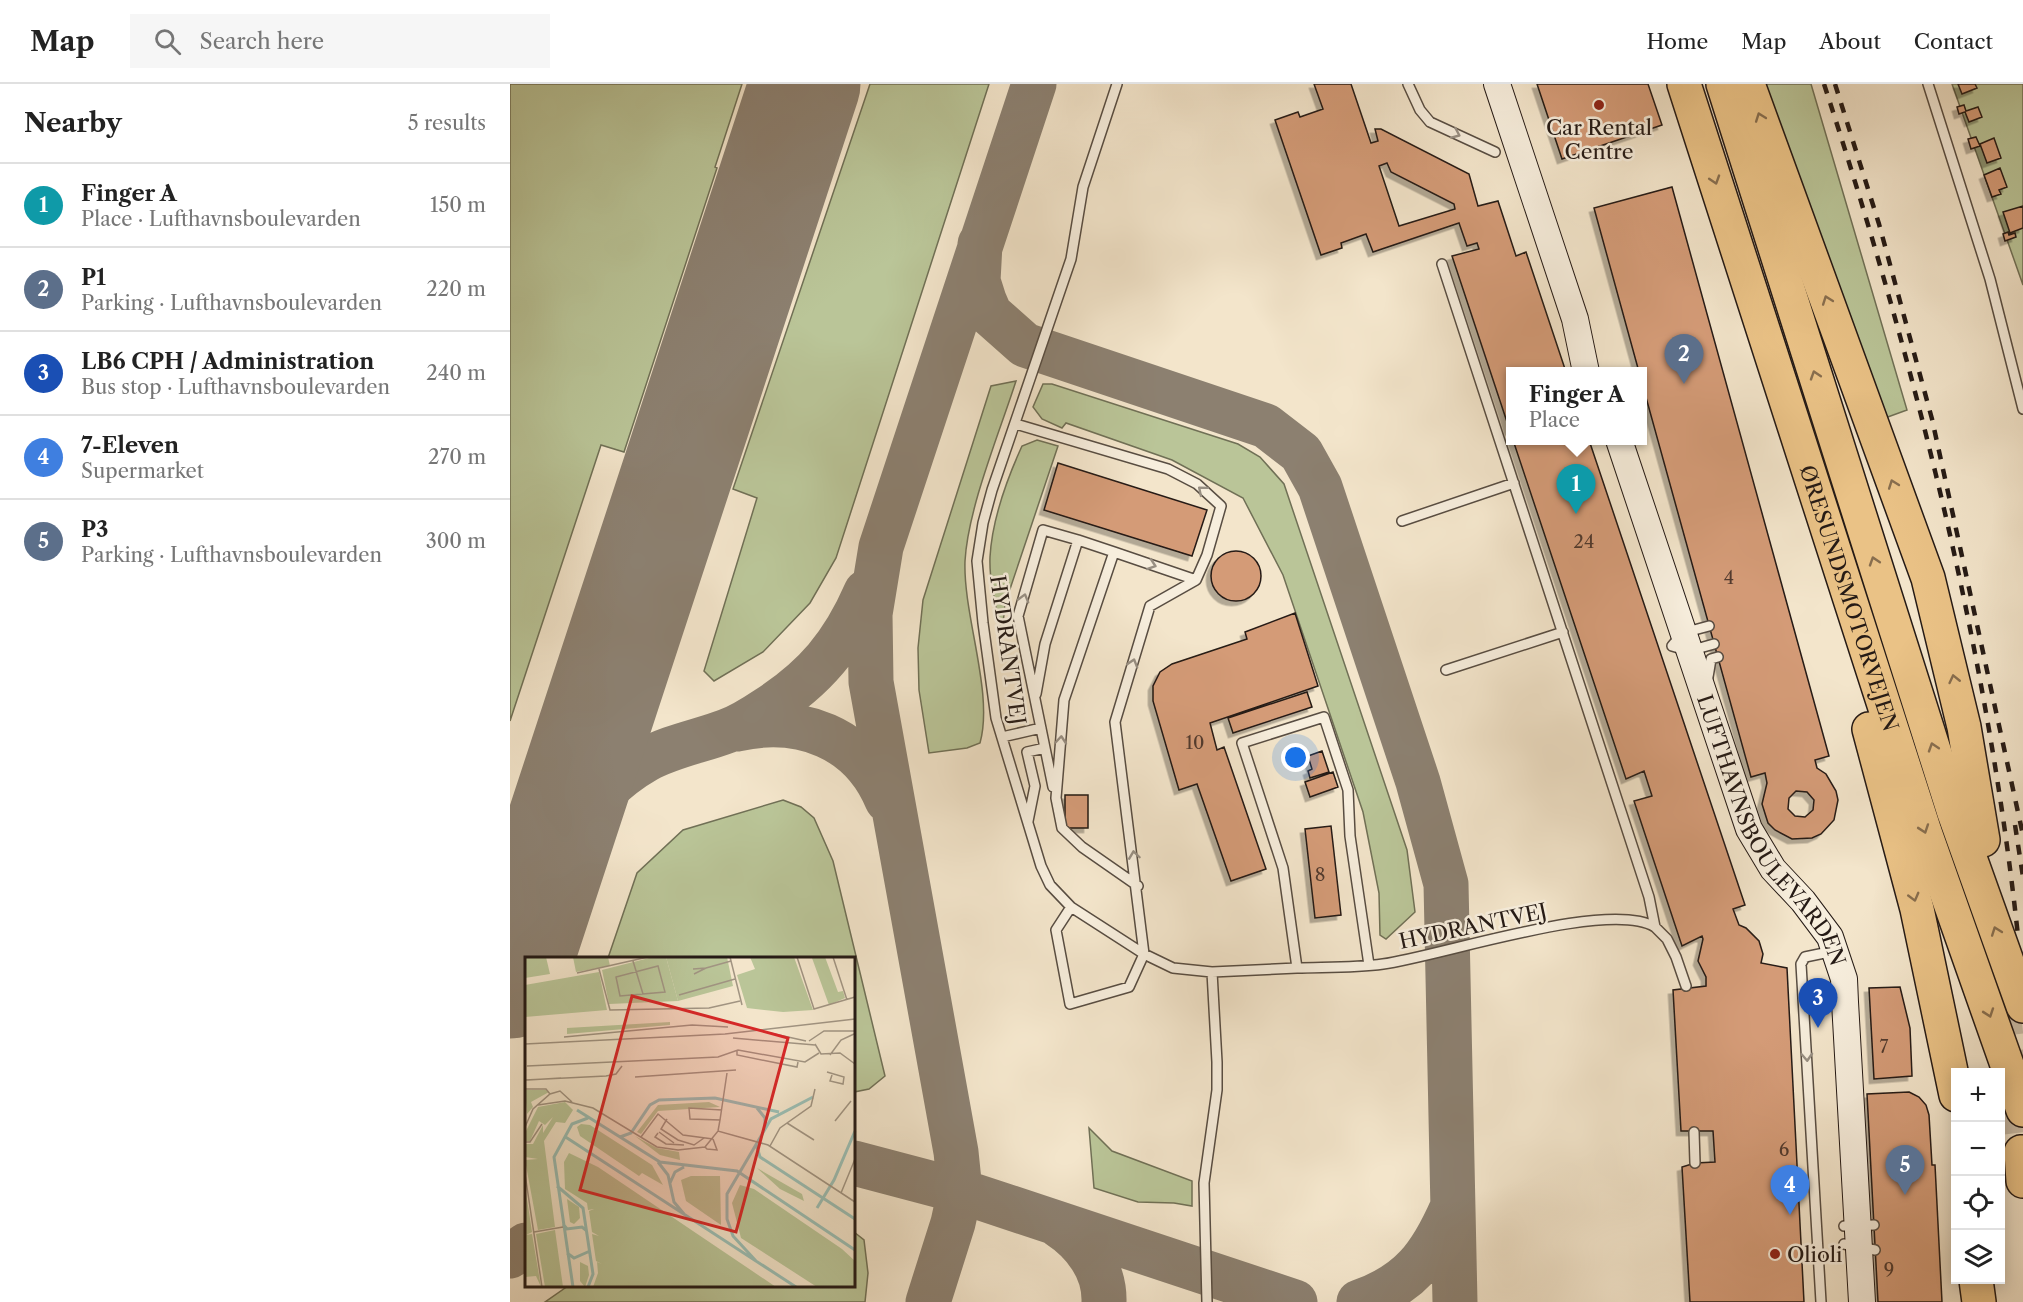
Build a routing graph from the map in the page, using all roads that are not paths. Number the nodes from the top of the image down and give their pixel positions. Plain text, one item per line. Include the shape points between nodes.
1 (1117, 84) edge
2 (1408, 84) edge
3 (1497, 84) edge
4 (1511, 84) edge
5 (1684, 84) edge
6 (1723, 84) edge
7 (1748, 84) edge
8 (1928, 84) edge
9 (1495, 152) dead end
10 (1442, 264) dead end
11 (1585, 367) edge
12 (1598, 367) edge
13 (2023, 409) edge
14 (1017, 424) junction
15 (1607, 445) edge
16 (1620, 445) edge
17 (1802, 453) junction
18 (1514, 483) junction
19 (1402, 521) dead end
20 (1078, 540) junction
21 (1114, 552) junction
22 (1196, 580) junction
23 (1709, 626) dead end
24 (1563, 632) junction
25 (1682, 643) junction
26 (1714, 644) dead end
27 (1718, 657) dead end
28 (1446, 670) dead end
29 (1035, 699) junction
30 (1041, 728) junction
31 (1716, 732) junction
32 (1002, 737) junction
33 (1045, 748) junction
34 (1056, 798) junction
35 (1028, 824) junction
36 (1983, 840) dead end
37 (1138, 886) junction
38 (1071, 907) junction
39 (1655, 927) junction
40 (1829, 952) junction
41 (1144, 954) junction
42 (1369, 965) junction
43 (1297, 968) junction
44 (1212, 972) junction
45 (1686, 986) dead end
46 (2023, 1006) edge
47 (1951, 1071) edge
48 (2023, 1110) edge
49 (1694, 1132) dead end
50 (1695, 1163) dead end
51 (1860, 1238) junction
52 (1977, 1284) edge
53 (1207, 1302) edge
54 (1821, 1302) edge
55 (1848, 1302) edge
56 (1862, 1302) edge
57 (1869, 1302) edge
58 (1979, 1302) edge

1 - 14 lane, HYDRANTVEJ via 1083,187 1071,259
2 -> 9 lane via 1430,122
3 - 11 street via 1575,319
4 - 12 street via 1586,308
5 -> 17 highway, ØRESUNDSMOTORVEJEN
46 -> 6 highway, ØRESUNDSMOTORVEJEN via 1954,813
36 -> 7 highway via 1964,727 1928,578
8 - 13 lane via 1990,279
10 - 18 lane
22 -> 14 lane via 1221,506 1197,484 1168,469
14 - 32 lane, HYDRANTVEJ via 983,523 977,561 992,694
15 - 25 street, LUFTHAVNSBOULEVARDEN
16 - 25 street, LUFTHAVNSBOULEVARDEN
17 -> 47 highway via 1831,595 1917,909
17 -> 48 highway, ØRESUNDSMOTORVEJEN via 1921,820
18 - 19 lane
18 - 24 lane
20 - 21 lane
20 - 29 lane via 1045,644
29 -> 20 lane via 1018,616 1043,530
21 -> 22 lane
34 -> 21 lane via 1064,700
37 -> 22 lane via 1115,722 1150,606
23 - 25 lane
24 - 28 lane
24 - 39 lane via 1649,897
25 - 26 lane
25 - 31 street, LUFTHAVNSBOULEVARDEN
25 - 40 street, LUFTHAVNSBOULEVARDEN via 1731,823 1743,852 1760,879
27 - 31 lane via 1711,659 1707,670 1716,703
29 - 30 lane
30 - 32 lane
30 - 33 lane
31 - 40 street, LUFTHAVNSBOULEVARDEN via 1749,829 1773,870 1830,937
32 - 35 lane, HYDRANTVEJ
33 - 34 lane
33 - 35 lane via 1027,752 1035,786
34 - 37 lane via 1062,828
35 - 38 lane, HYDRANTVEJ via 1050,885
37 - 41 lane
38 - 41 lane, HYDRANTVEJ
38 - 41 lane via 1056,930 1070,1004 1129,987
39 - 42 lane, HYDRANTVEJ via 1624,918 1580,922
39 - 45 lane via 1667,939
40 - 51 street, LUFTHAVNSBOULEVARDEN
40 -> 54 lane via 1805,957 1801,964
41 - 44 lane, HYDRANTVEJ via 1173,968
42 - 43 lane, HYDRANTVEJ
42 - 43 lane via 1350,836 1348,790 1324,717 1242,743 1283,868
43 - 44 lane, HYDRANTVEJ
44 - 53 lane via 1217,1090 1204,1182
49 - 50 lane
51 - 55 street, LUFTHAVNSBOULEVARDEN
51 - 56 street, LUFTHAVNSBOULEVARDEN
51 - 57 lane
52 - 58 highway

